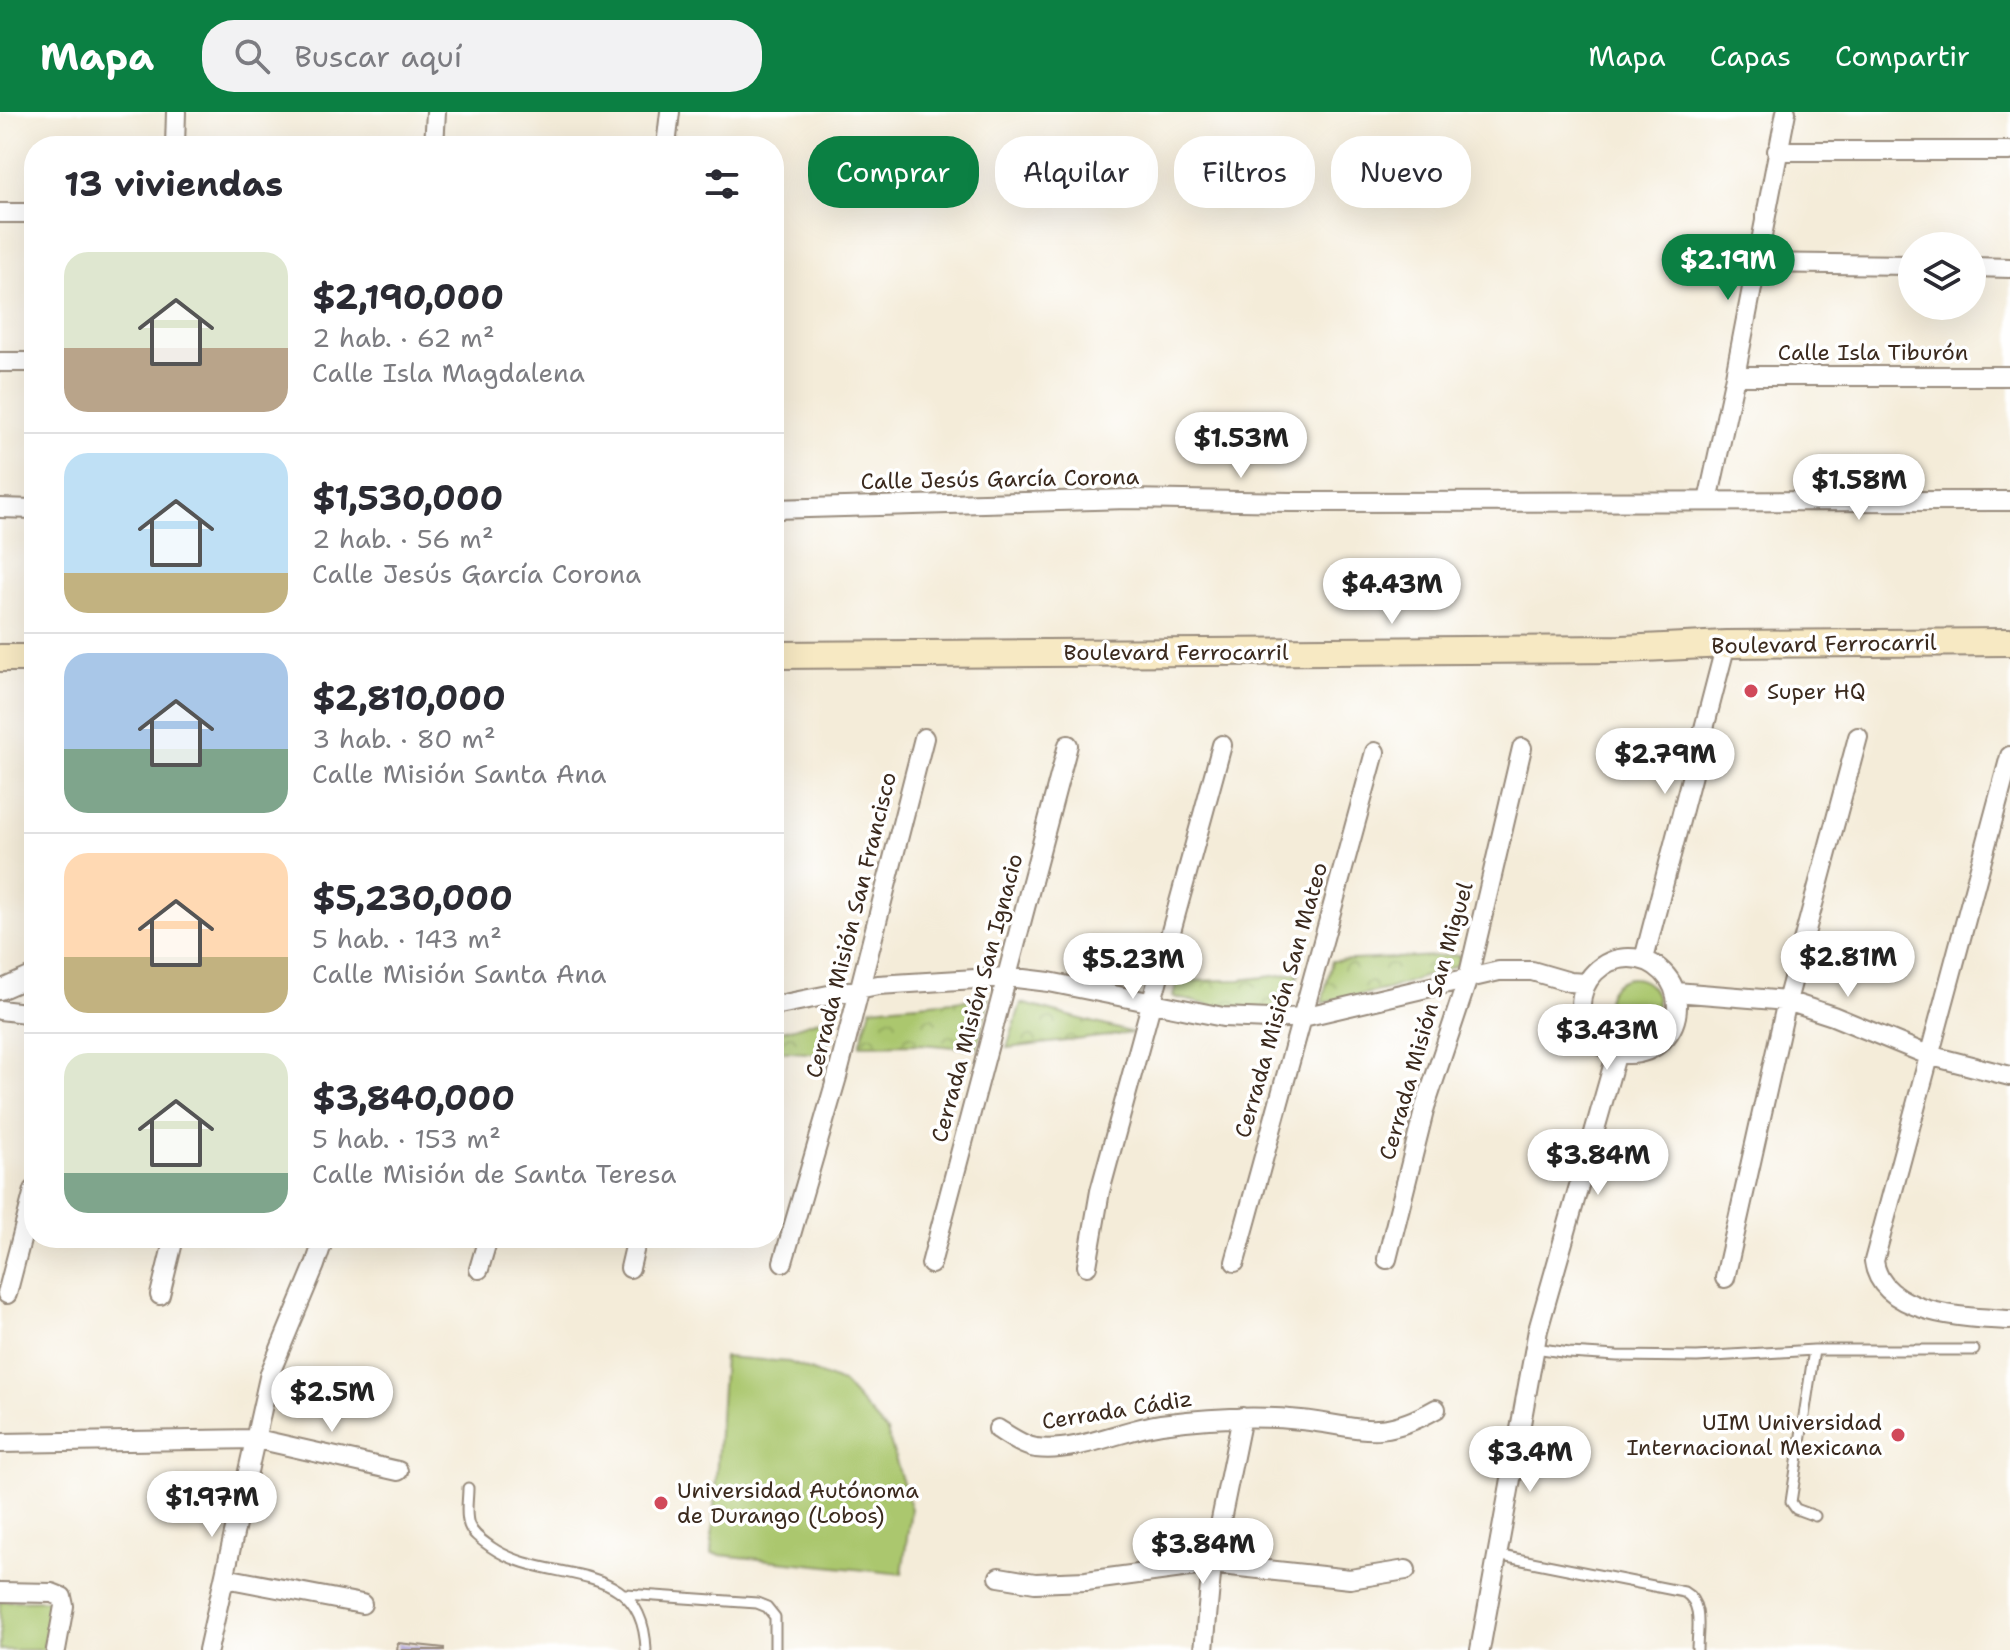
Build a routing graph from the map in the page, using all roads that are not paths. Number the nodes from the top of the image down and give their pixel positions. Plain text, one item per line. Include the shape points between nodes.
1 (176, 112) edge
2 (436, 112) edge
3 (670, 112) edge
4 (1786, 112) edge
5 (175, 136) edge
6 (435, 136) edge
7 (667, 136) edge
8 (1777, 151) junction
9 (2010, 151) edge
10 (0, 213) edge
11 (24, 213) edge
12 (1756, 263) junction
13 (1898, 265) edge
14 (1986, 267) edge
15 (2010, 268) edge
16 (0, 362) edge
17 (24, 362) edge
18 (1735, 376) junction
19 (2010, 376) edge
20 (1708, 501) junction
21 (2010, 501) edge
22 (0, 508) edge
23 (24, 509) edge
24 (784, 509) edge
25 (2010, 642) edge
26 (1726, 644) junction
27 (784, 655) edge
28 (0, 658) edge
29 (24, 658) edge
30 (1858, 737) dead end
31 (924, 738) dead end
32 (1068, 745) dead end
33 (1222, 745) dead end
34 (1522, 748) dead end
35 (1375, 752) dead end
36 (2010, 756) edge
37 (1644, 959) junction
38 (1008, 977) junction
39 (1468, 978) junction
40 (24, 979) edge
41 (1586, 983) junction
42 (858, 989) junction
43 (0, 990) edge
44 (1676, 992) junction
45 (1787, 1001) junction
46 (784, 1004) edge
47 (1153, 1004) junction
48 (0, 1010) edge
49 (24, 1013) edge
50 (1303, 1017) junction
51 (1617, 1052) junction
52 (1928, 1055) junction
53 (2010, 1076) edge
54 (24, 1229) edge
55 (172, 1248) edge
56 (321, 1248) edge
57 (485, 1248) edge
58 (635, 1248) edge
59 (1387, 1259) dead end
60 (783, 1262) dead end
61 (1235, 1262) dead end
62 (931, 1264) dead end
63 (1087, 1266) dead end
64 (630, 1268) dead end
65 (479, 1269) dead end
66 (1725, 1278) dead end
67 (7, 1294) dead end
68 (160, 1295) dead end
69 (2010, 1320) edge
70 (1536, 1339) junction
71 (1814, 1350) junction
72 (1974, 1350) dead end
73 (1436, 1409) dead end
74 (1242, 1417) junction
75 (998, 1429) dead end
76 (257, 1439) junction
77 (0, 1443) edge
78 (398, 1471) dead end
79 (468, 1488) dead end
80 (1815, 1516) dead end
81 (1497, 1555) junction
82 (1212, 1564) junction
83 (1406, 1570) dead end
84 (999, 1577) dead end
85 (225, 1578) junction
86 (0, 1592) edge
87 (626, 1594) junction
88 (362, 1604) dead end
89 (56, 1650) edge
90 (208, 1650) edge
91 (646, 1650) edge
92 (775, 1650) edge
93 (1204, 1650) edge
94 (1480, 1650) edge
95 (1697, 1650) edge

1 - 5 street
2 - 6 street
3 - 7 street
4 - 8 street
8 - 9 street
8 - 12 street
10 - 11 street
12 - 13 street
12 - 18 street
14 - 15 street
16 - 17 street
18 - 19 street, Calle Isla Tiburón
18 - 20 street
20 - 21 street, Calle Jesús García Corona
20 - 24 street, Calle Jesús García Corona via 1128,499
22 - 23 street
25 - 26 main road, Boulevard Ferrocarril
26 - 27 main road, Boulevard Ferrocarril
26 - 37 street
28 - 29 main road
30 - 45 street
31 - 42 street, Cerrada Misión San Francisco
32 - 38 street, Cerrada Misión San Ignacio
33 - 47 street
34 - 39 street, Cerrada Misión San Miguel
35 - 50 street, Cerrada Misión San Mateo
36 - 52 street
37 - 41 street via 1611,960
37 - 44 street
38 - 42 street
38 - 47 street
38 - 62 street, Cerrada Misión San Ignacio
39 - 41 street via 1532,971
39 - 50 street
39 - 59 street, Cerrada Misión San Miguel via 1425,1107
40 - 43 street
41 - 51 street via 1582,1017 1589,1033
42 - 46 street
42 - 60 street, Cerrada Misión San Francisco
44 - 45 street
44 - 51 street via 1677,1018 1670,1034 1647,1051
45 - 52 street
45 - 66 street
47 - 50 street via 1223,1017
47 - 63 street via 1100,1191
48 - 49 street
50 - 61 street, Cerrada Misión San Mateo
51 - 70 street
52 - 53 street
52 - 69 street via 1874,1261 1880,1283 1896,1296 1946,1314
54 - 67 street
55 - 68 street
56 - 76 street via 270,1373
57 - 65 street
58 - 64 street
70 - 71 lane via 1569,1353 1617,1356
70 - 81 street
71 - 72 lane
71 - 80 lane via 1791,1502
73 - 74 street, Cerrada Cádiz via 1373,1430
74 - 75 street, Cerrada Cádiz via 1160,1425 1059,1447 1033,1448
74 - 82 street
76 - 77 street
76 - 78 street
76 - 85 street
79 - 87 lane via 470,1529 496,1550 519,1561 586,1576
81 - 94 street
81 - 95 lane via 1684,1592 1697,1607
82 - 83 street via 1350,1579
82 - 84 street via 1086,1581 1035,1583
82 - 93 street
85 - 88 street
85 - 90 street
86 - 89 street via 62,1597
87 - 91 lane via 646,1632
87 - 92 lane via 757,1603 775,1617

